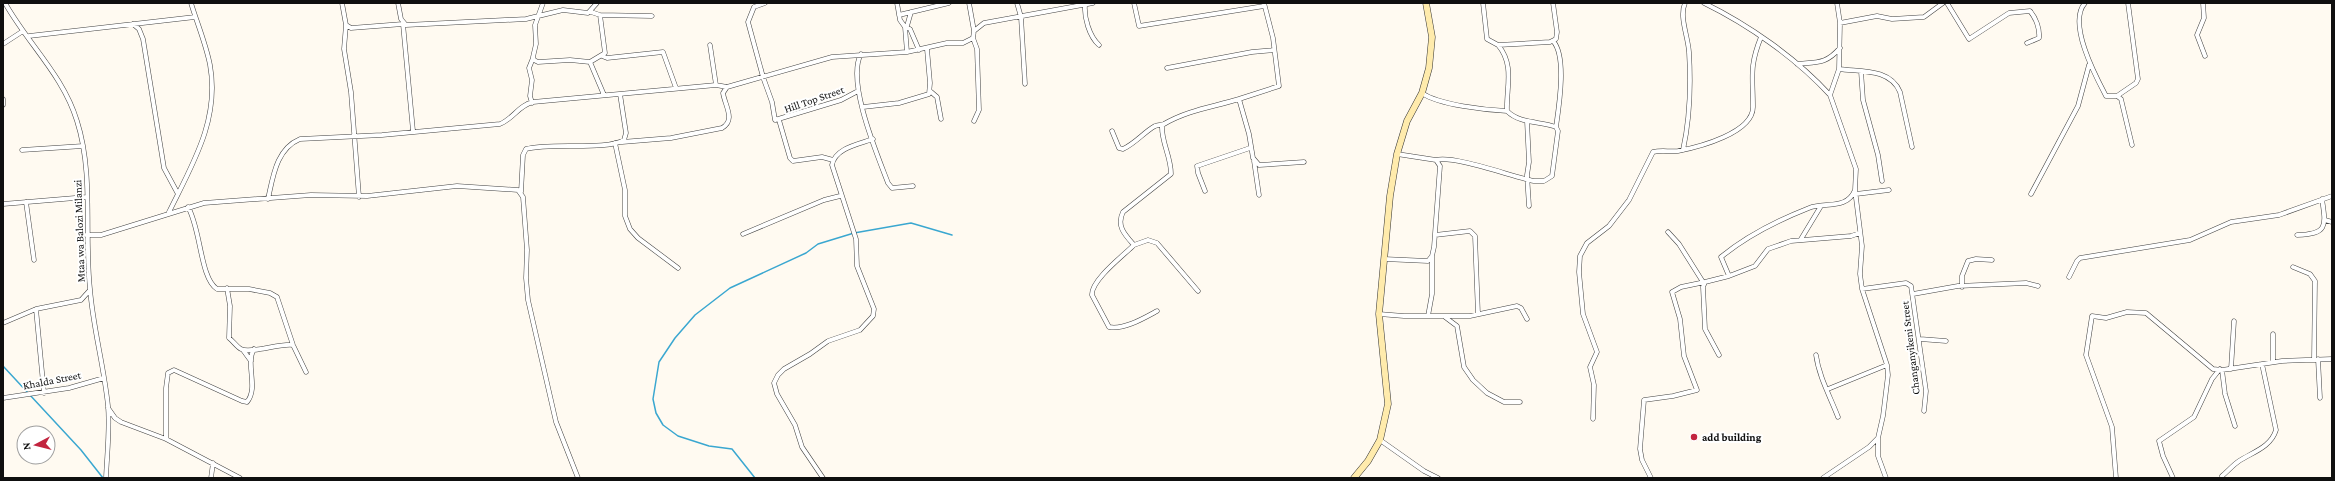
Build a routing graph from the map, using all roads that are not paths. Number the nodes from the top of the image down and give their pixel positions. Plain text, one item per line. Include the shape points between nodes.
1 (5, 3) edge
2 (191, 3) edge
3 (342, 3) edge
4 (398, 3) edge
5 (544, 3) edge
6 (597, 3) edge
7 (766, 3) edge
8 (897, 3) edge
9 (949, 3) edge
10 (969, 3) edge
11 (1017, 3) edge
12 (1093, 3) edge
13 (1134, 3) edge
14 (1426, 3) edge
15 (1483, 3) edge
16 (1553, 3) edge
17 (1685, 3) edge
18 (1704, 3) edge
19 (1837, 3) edge
20 (1943, 3) edge
21 (1947, 3) edge
22 (2085, 3) edge
23 (2128, 3) edge
24 (2203, 3) edge
25 (1264, 4) edge
26 (1085, 5) junction
27 (591, 12) junction
28 (911, 12) junction
29 (540, 14) junction
30 (600, 15) junction
31 (899, 15) junction
32 (652, 16) dead end
33 (195, 17) junction
34 (1021, 18) junction
35 (526, 19) junction
36 (1840, 23) junction
37 (133, 24) junction
38 (403, 24) junction
39 (346, 25) junction
40 (534, 25) junction
41 (906, 27) junction
42 (974, 31) junction
43 (23, 32) junction
44 (29, 36) junction
45 (1761, 37) junction
46 (973, 38) junction
47 (1553, 41) junction
48 (2028, 43) dead end
49 (3, 44) edge
50 (1099, 44) dead end
51 (710, 45) dead end
52 (1498, 45) junction
53 (1841, 47) junction
54 (927, 48) junction
55 (919, 50) junction
56 (1274, 50) junction
57 (907, 52) junction
58 (861, 54) junction
59 (854, 55) junction
60 (602, 56) junction
61 (2205, 56) dead end
62 (533, 58) junction
63 (590, 62) junction
64 (857, 62) junction
65 (1797, 64) junction
66 (2089, 64) junction
67 (1167, 68) dead end
68 (1839, 69) junction
69 (1861, 71) junction
70 (763, 77) junction
71 (1026, 84) dead end
72 (716, 85) junction
73 (727, 87) junction
74 (676, 88) junction
75 (858, 91) junction
76 (930, 91) junction
77 (1422, 93) junction
78 (620, 94) junction
79 (604, 95) junction
80 (1830, 95) junction
81 (2117, 96) junction
82 (3, 99) edge
83 (1239, 99) junction
84 (532, 103) junction
85 (3, 105) edge
86 (863, 107) junction
87 (1507, 111) junction
88 (941, 119) dead end
89 (777, 120) junction
90 (974, 121) dead end
91 (1527, 122) junction
92 (1162, 125) junction
93 (1556, 127) junction
94 (413, 131) junction
95 (1112, 131) dead end
96 (626, 135) junction
97 (355, 136) junction
98 (633, 139) junction
99 (873, 139) junction
100 (620, 142) junction
101 (615, 143) junction
102 (2132, 145) dead end
103 (83, 146) junction
104 (1912, 147) dead end
105 (1250, 148) junction
106 (22, 150) dead end
107 (1683, 150) junction
108 (1397, 154) junction
109 (833, 160) junction
110 (1436, 160) junction
111 (1254, 161) junction
112 (1304, 162) dead end
113 (1527, 180) junction
114 (1882, 181) dead end
115 (913, 186) dead end
116 (1889, 190) dead end
117 (1205, 191) dead end
118 (521, 192) junction
119 (1855, 192) junction
120 (178, 194) junction
121 (2030, 194) dead end
122 (1260, 195) dead end
123 (359, 196) junction
124 (840, 196) junction
125 (2332, 196) edge
126 (87, 197) junction
127 (268, 199) junction
128 (2322, 199) junction
129 (26, 202) junction
130 (3, 204) edge
131 (1822, 205) junction
132 (188, 206) junction
133 (1528, 206) dead end
134 (169, 212) junction
135 (2325, 220) junction
136 (2332, 222) edge
137 (1668, 232) dead end
138 (1860, 232) junction
139 (743, 234) dead end
140 (86, 235) junction
141 (1435, 235) junction
142 (2297, 235) dead end
143 (1801, 239) junction
144 (1134, 245) junction
145 (1432, 256) junction
146 (1384, 259) junction
147 (34, 260) dead end
148 (1992, 260) dead end
149 (678, 268) dead end
150 (2292, 268) dead end
151 (1729, 276) junction
152 (2069, 277) dead end
153 (1704, 282) junction
154 (1962, 286) junction
155 (2038, 286) dead end
156 (227, 288) junction
157 (1862, 289) junction
158 (90, 290) junction
159 (1198, 291) dead end
160 (1913, 294) junction
161 (36, 309) junction
162 (1157, 311) dead end
163 (1379, 314) junction
164 (1478, 314) junction
165 (1428, 316) junction
166 (1444, 317) junction
167 (1527, 320) dead end
168 (2234, 321) dead end
169 (3, 323) edge
170 (2273, 334) dead end
171 (1920, 339) junction
172 (1946, 341) dead end
173 (293, 345) junction
174 (254, 349) junction
175 (243, 350) junction
176 (1719, 355) dead end
177 (1816, 355) dead end
178 (2316, 359) junction
179 (2332, 359) edge
180 (251, 361) junction
181 (2273, 362) junction
182 (2262, 364) junction
183 (1887, 365) junction
184 (2231, 369) junction
185 (2221, 370) junction
186 (306, 372) dead end
187 (104, 378) junction
188 (1828, 389) junction
189 (44, 393) junction
190 (3, 398) edge
191 (2320, 398) dead end
192 (1520, 402) dead end
193 (108, 407) junction
194 (1924, 411) dead end
195 (1838, 417) dead end
196 (1593, 419) dead end
197 (2235, 426) dead end
198 (1878, 438) junction
199 (166, 439) junction
200 (1380, 440) junction
201 (213, 464) junction
202 (1424, 471) junction
203 (2222, 476) dead end
204 (106, 478) edge
205 (211, 478) edge
206 (240, 478) edge
207 (578, 478) edge
208 (823, 478) edge
209 (1354, 478) edge
210 (1424, 478) edge
211 (1438, 478) edge
212 (1651, 478) edge
213 (1823, 478) edge
214 (1886, 478) edge
215 (2116, 478) edge
216 (2172, 478) edge

1 - 43 street, Mtaa wa Balozi Milanzi
2 - 33 street
3 - 39 street
4 - 38 street
5 - 29 street
6 - 27 street
7 - 70 street via 754,7 748,22
8 - 31 street
9 - 28 street
10 - 42 street
11 - 34 street
12 - 26 street
13 - 25 street via 1139,26
14 - 77 street via 1431,25 1432,54
15 - 52 street via 1487,40
16 - 47 street via 1557,32
17 - 107 street via 1683,10 1689,51 1690,95
18 - 45 street via 1732,17
19 - 36 street
20 - 36 street via 1924,16 1892,19 1875,16
21 - 48 street via 1969,39 2009,13 2030,11 2034,15 2040,34 2039,38
22 - 66 street via 2079,17
23 - 81 street via 2138,79
24 - 61 street via 2204,18 2197,35
25 - 56 street
26 - 34 street
26 - 50 street via 1092,37
27 - 29 street via 567,9
27 - 30 street
28 - 31 street
28 - 41 street
29 - 35 street
29 - 40 street
30 - 32 street
30 - 60 street via 605,50
31 - 41 street
33 - 37 street
33 - 120 street via 210,65 211,111 202,146
34 - 42 street via 984,23
34 - 71 street
35 - 38 street
35 - 40 street
36 - 53 street
37 - 44 street
37 - 120 street via 139,29 143,39 164,168
38 - 39 street via 351,28
38 - 94 street
39 - 97 street via 344,49
40 - 62 street via 536,44
41 - 55 street via 914,37
41 - 57 street
42 - 46 street
43 - 44 street, Mtaa wa Balozi Milanzi
43 - 49 street
44 - 103 street, Mtaa wa Balozi Milanzi via 66,92 77,120
45 - 65 street
45 - 107 street via 1752,62 1753,110 1750,117 1742,128 1732,134
46 - 54 street via 963,43 952,42
46 - 90 street via 977,49 979,110
47 - 52 street
47 - 93 street via 1559,51 1560,101
51 - 72 street
52 - 87 street via 1504,54 1510,76
53 - 65 street via 1824,62
53 - 68 street
54 - 55 street
54 - 76 street
55 - 57 street
56 - 67 street
56 - 83 street via 1279,86
57 - 58 street
58 - 59 street
58 - 64 street
59 - 64 street
59 - 70 street via 832,57
60 - 63 street
60 - 74 street via 609,58 663,52
62 - 63 street via 538,62
62 - 84 street via 529,68
63 - 79 street
64 - 75 street
65 - 80 street
66 - 81 street via 2106,96
66 - 121 street via 2078,106
68 - 69 street
68 - 80 street
69 - 104 street via 1882,74 1898,89
69 - 114 street via 1863,100 1878,155
70 - 73 street
70 - 89 street
72 - 73 street
72 - 74 street
73 - 98 street via 723,93 730,118 727,125 722,128 671,138
74 - 78 street
75 - 86 street
75 - 89 street, Hill Top Street via 841,100
76 - 86 street via 926,96 917,99
76 - 88 street via 937,97
77 - 87 street via 1456,105
77 - 108 street via 1407,121
78 - 79 street
78 - 96 street
79 - 84 street
80 - 119 street via 1856,169
81 - 102 street via 2121,99
82 - 85 street
83 - 92 street via 1200,107
83 - 105 street via 1249,134
84 - 94 street via 523,106 500,124
86 - 99 street
87 - 91 street
89 - 109 street via 793,161 822,156
91 - 93 street via 1544,122
91 - 113 street
92 - 95 street via 1157,125 1123,149 1119,148
92 - 144 street via 1161,136 1170,160 1171,174 1138,199 1120,217 1124,236
93 - 113 street via 1557,141 1552,176 1544,182
94 - 97 street
96 - 98 street
96 - 100 street
97 - 123 street
97 - 127 street via 307,138 290,144 278,160
98 - 100 street
99 - 109 street via 850,146
99 - 115 street via 892,188
100 - 101 street
101 - 118 street via 526,149 522,155
101 - 149 street via 624,190 625,216 630,229
103 - 106 street
103 - 126 street, Mtaa wa Balozi Milanzi
105 - 111 street
105 - 117 street via 1197,166
107 - 196 street via 1653,152 1647,168 1624,206 1609,226 1587,243 1580,256 1583,314 1597,352 1590,367 1594,385
108 - 110 street
108 - 146 street
109 - 124 street
110 - 113 street via 1441,159
110 - 141 street via 1441,175
111 - 112 street via 1259,165
111 - 122 street
113 - 133 street
116 - 119 street
118 - 123 street via 457,186
118 - 207 street via 527,236 528,300 556,422
119 - 131 street via 1840,204
119 - 138 street
120 - 134 street
123 - 127 street via 311,195
124 - 139 street via 824,200
124 - 208 street via 856,239 857,266 866,285 874,314 858,332 828,341 784,369 774,383 777,394 795,425 802,447
125 - 128 street
126 - 129 street
126 - 140 street, Mtaa wa Balozi Milanzi
127 - 132 street
128 - 135 street
128 - 152 street via 2279,215 2235,221 2190,240 2080,258
129 - 130 street
129 - 147 street
131 - 143 street
131 - 151 street via 1778,221 1738,243 1734,249 1721,257
132 - 134 street
132 - 156 street via 198,232 208,280 217,289
134 - 140 street via 101,235
135 - 136 street
135 - 142 street via 2317,234
137 - 153 street
138 - 143 street via 1851,236 1826,239
138 - 157 street
140 - 158 street, Mtaa wa Balozi Milanzi
141 - 145 street
141 - 164 street via 1470,231 1475,236
143 - 151 street via 1768,249 1755,266
144 - 159 street via 1148,240 1158,243
144 - 162 street via 1096,283 1092,295 1109,327 1127,324
145 - 146 street via 1424,262
145 - 165 street via 1432,294
146 - 163 street
148 - 154 street via 1968,261
150 - 178 street via 2310,274 2315,282
151 - 153 street
153 - 176 street via 1705,325
153 - 212 street via 1681,287 1672,292 1680,319 1684,356 1697,390 1644,400 1641,454
154 - 155 street via 2020,283
154 - 160 street
156 - 173 street via 261,291 277,297
156 - 175 street via 230,338
157 - 160 street, Changanyikeni Street via 1906,283 1910,284
157 - 183 street
158 - 161 street via 81,300
158 - 187 street, Mtaa wa Balozi Milanzi
160 - 171 street, Changanyikeni Street
161 - 169 street
161 - 189 street
163 - 165 street
163 - 200 street via 1388,399
164 - 166 street
164 - 167 street via 1517,306 1521,308
165 - 166 street
166 - 192 street via 1457,326 1464,367 1473,380 1487,393 1504,402
168 - 184 street
170 - 181 street
171 - 172 street
171 - 194 street, Changanyikeni Street via 1926,391
173 - 174 street via 283,344
173 - 186 street
174 - 175 street
174 - 180 street
175 - 180 street
177 - 188 street via 1820,376
178 - 179 street
178 - 181 street
178 - 191 street
180 - 199 street via 250,394 249,401 246,402 176,370 170,370 166,388
181 - 182 street
182 - 184 street
182 - 203 street via 2275,435 2270,443 2237,462
183 - 188 street
183 - 198 street via 1883,416
184 - 185 street
185 - 197 street
185 - 215 street via 2209,367 2146,313 2133,311 2106,318 2091,317 2086,355 2112,428
185 - 216 street via 2212,379 2194,417 2159,441
187 - 189 street, Khalda Street
187 - 193 street, Mtaa wa Balozi Milanzi
188 - 195 street
189 - 190 street, Khalda Street
193 - 199 street via 121,422
193 - 204 street, Mtaa wa Balozi Milanzi
198 - 213 street
198 - 214 street via 1878,456
199 - 201 street
200 - 202 street
200 - 209 street
201 - 205 street
201 - 206 street
202 - 210 street
202 - 211 street

